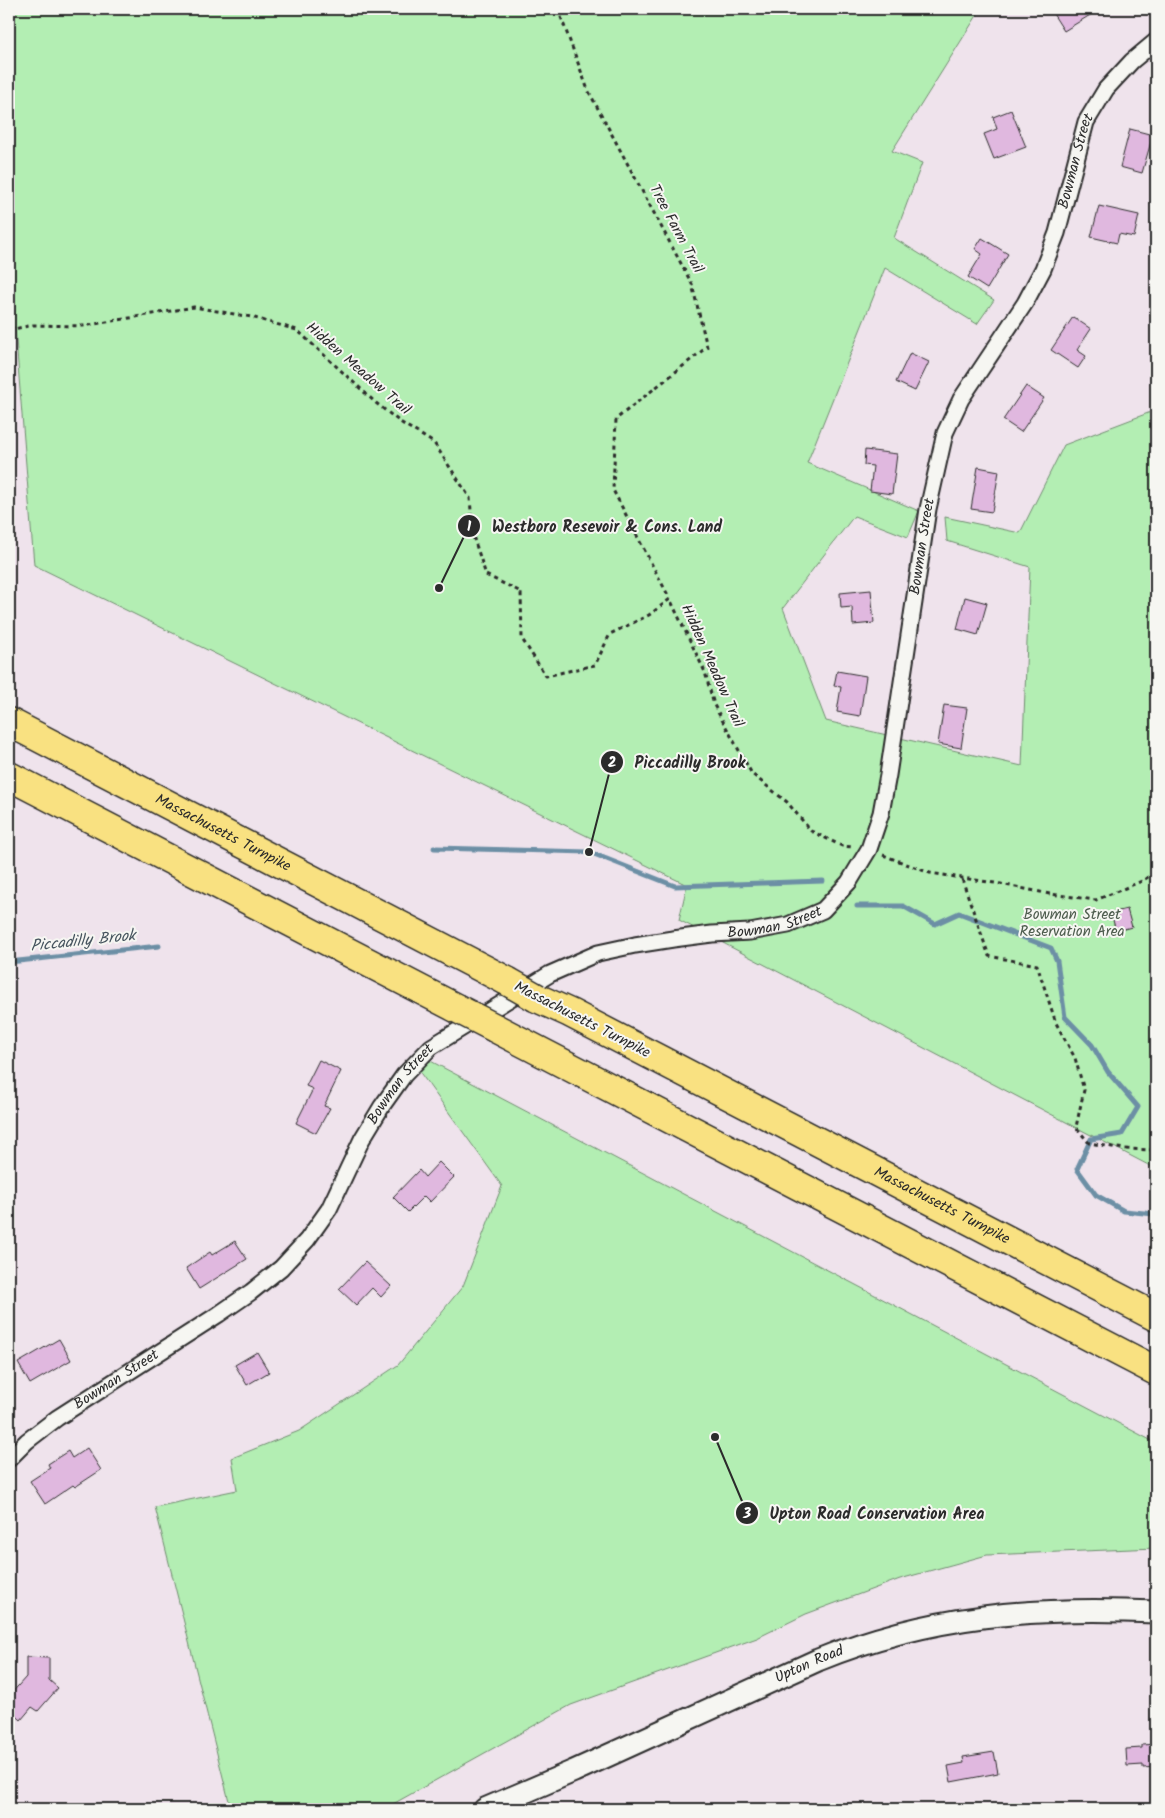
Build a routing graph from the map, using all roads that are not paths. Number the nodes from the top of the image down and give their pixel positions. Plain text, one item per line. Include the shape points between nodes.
1 (1156, 42) edge
2 (9, 722) edge
3 (9, 776) edge
4 (1156, 1318) edge
5 (1156, 1372) edge
6 (9, 1459) edge
7 (1156, 1612) edge
8 (485, 1809) edge

1 - 6 street, Bowman Street via 1132,61 1106,89 1086,122 1057,233 1043,269 961,398 944,433 925,526 881,813 869,849 849,882 823,910 788,925 674,939 598,953 550,974 431,1047 404,1075 382,1106 362,1139 329,1209 281,1268 219,1314 57,1418
2 - 4 highway, Massachusetts Turnpike, bridge
3 - 5 highway, bridge
7 - 8 main road, Upton Road via 1082,1609 1005,1614 891,1634 818,1660 574,1772

